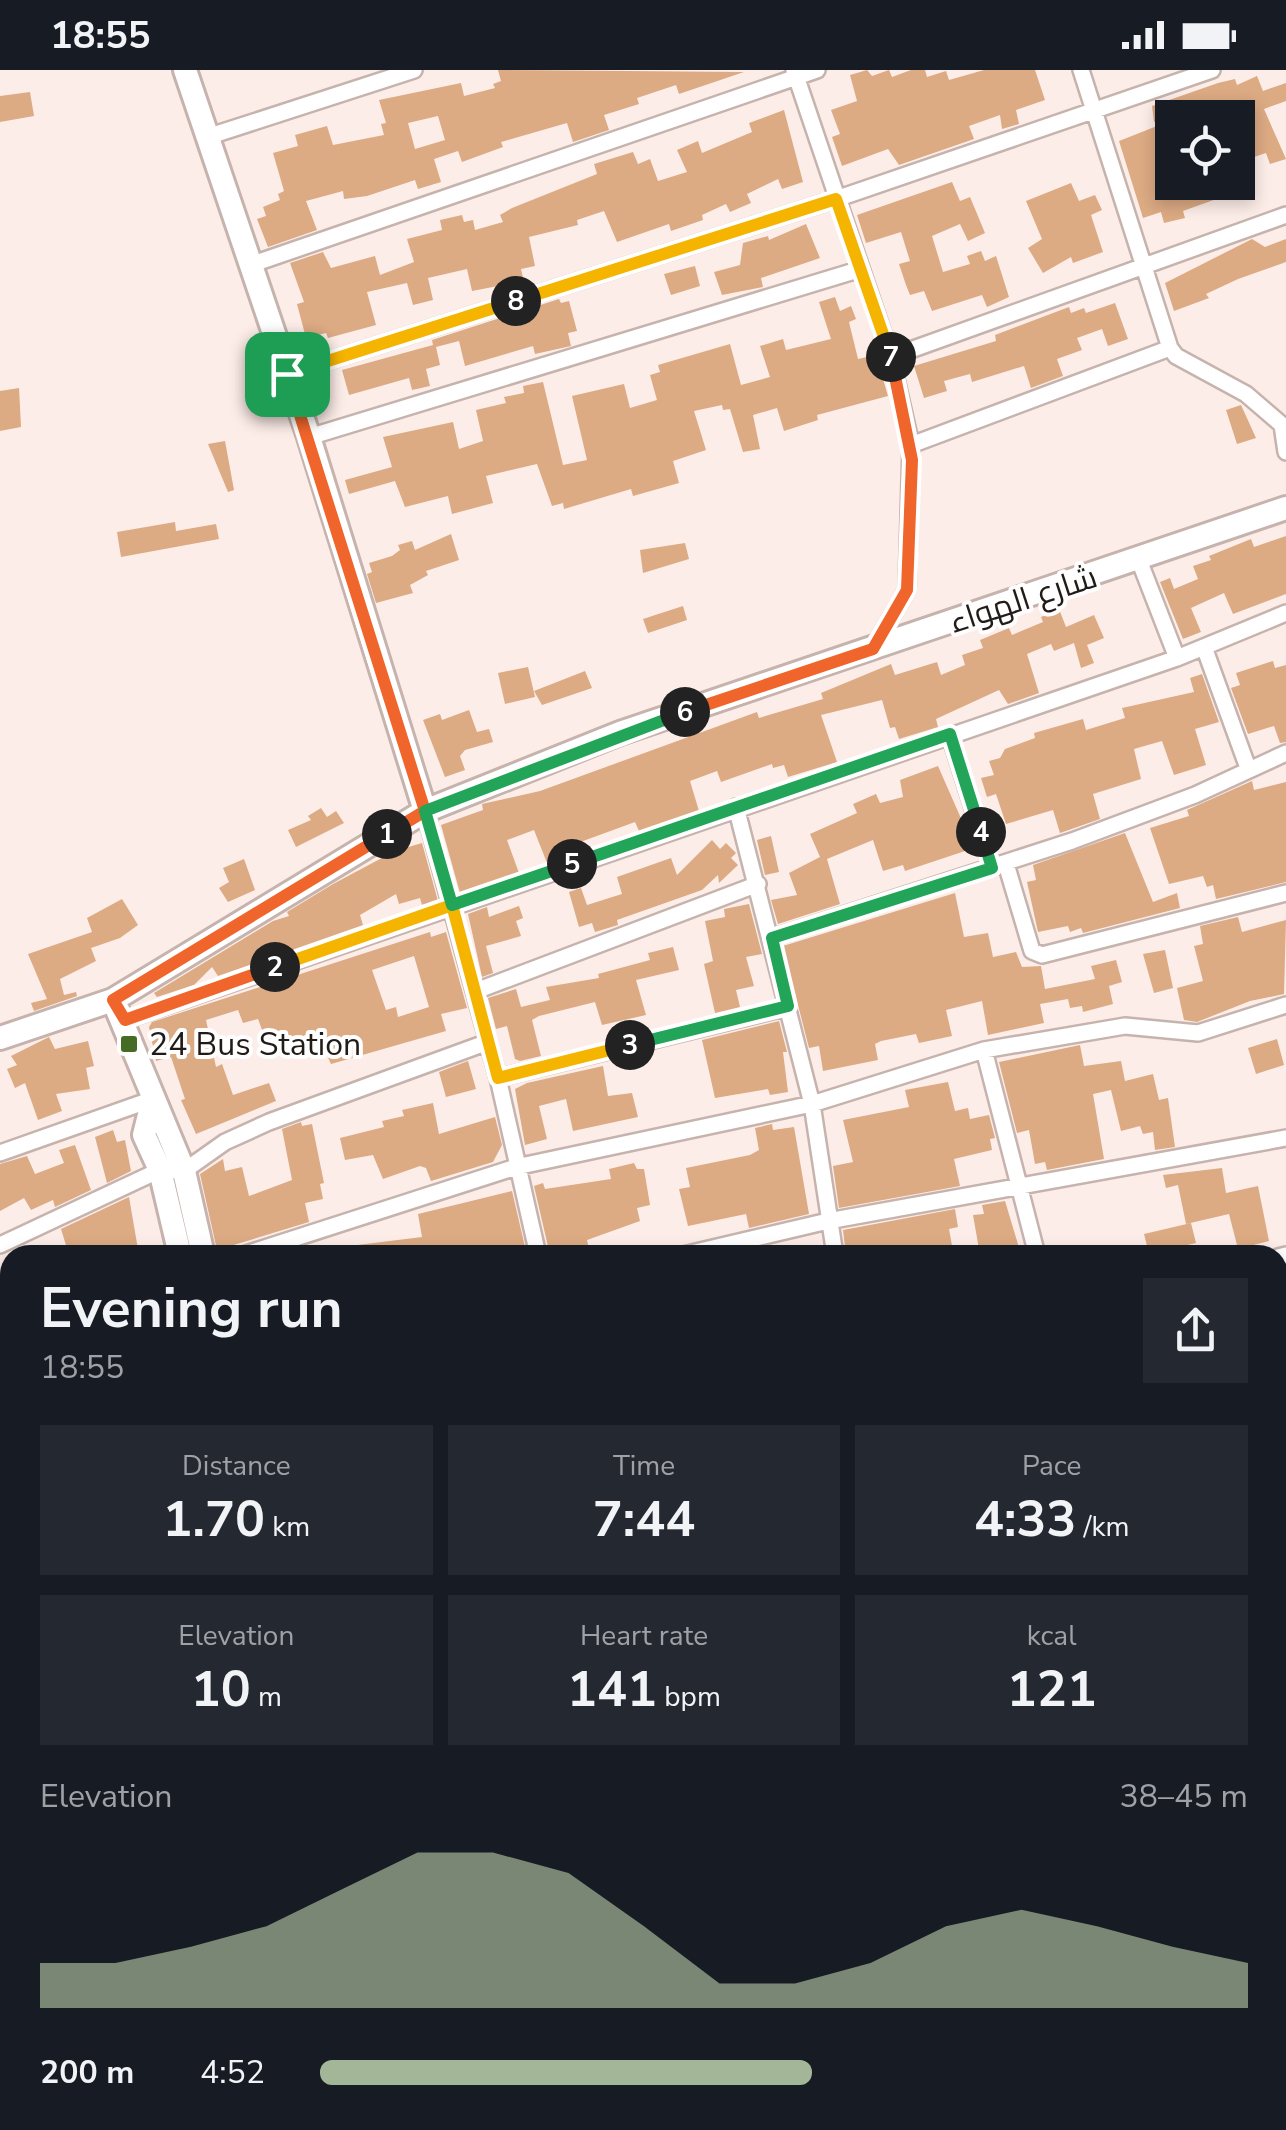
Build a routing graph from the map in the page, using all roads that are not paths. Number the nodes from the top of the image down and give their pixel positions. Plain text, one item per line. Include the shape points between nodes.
1 (184, 70) edge
2 (414, 70) edge
3 (817, 70) edge
4 (1081, 70) edge
5 (1212, 70) edge
6 (795, 73) edge
7 (1094, 112) junction
8 (207, 138) junction
9 (836, 199) junction
10 (1286, 215) edge
11 (250, 265) junction
12 (1145, 266) junction
13 (861, 269) junction
14 (1170, 348) junction
15 (891, 357) junction
16 (287, 374) junction
17 (308, 437) junction
18 (911, 444) junction
19 (1286, 452) edge
20 (1286, 508) edge
21 (1139, 560) junction
22 (1286, 613) edge
23 (1204, 647) junction
24 (873, 649) junction
25 (1177, 658) junction
26 (950, 734) junction
27 (1286, 753) edge
28 (1248, 768) junction
29 (736, 807) junction
30 (425, 811) junction
31 (999, 866) junction
32 (758, 884) junction
33 (1286, 892) edge
34 (452, 905) junction
35 (772, 938) junction
36 (476, 991) junction
37 (1286, 1005) edge
38 (788, 1006) junction
39 (119, 1010) junction
40 (0, 1038) edge
41 (488, 1042) junction
42 (984, 1050) junction
43 (498, 1078) junction
44 (153, 1099) junction
45 (812, 1104) junction
46 (1286, 1138) edge
47 (0, 1153) edge
48 (516, 1167) junction
49 (172, 1170) junction
50 (1018, 1187) junction
51 (828, 1221) junction
52 (0, 1245) edge
53 (179, 1245) edge
54 (199, 1245) edge
55 (274, 1245) edge
56 (536, 1245) edge
57 (726, 1245) edge
58 (833, 1245) edge
59 (1035, 1245) edge

1 - 8 street
2 - 8 street
3 - 6 street
4 - 7 street
5 - 7 street
6 - 9 street
6 - 11 street
7 - 9 street
7 - 12 street
8 - 11 street
9 - 13 street
9 - 16 street
10 - 12 street
11 - 16 street
12 - 14 street
12 - 15 street
13 - 15 street
13 - 17 street
14 - 18 street
14 - 19 street via 1246,394 1282,425
15 - 18 street
16 - 17 street
17 - 30 street
18 - 24 street via 907,590
20 - 21 street, شارع الهواء
21 - 24 street, شارع الهواء
21 - 25 street
22 - 23 street
23 - 25 street
23 - 28 street
24 - 30 street, شارع الهواء via 620,733
25 - 26 street
26 - 29 street
26 - 31 street
27 - 28 street
28 - 31 street via 1195,795
29 - 32 street
29 - 34 street
30 - 34 street
30 - 39 street, شارع الهواء
31 - 33 street via 1032,951 1042,956
31 - 35 street
32 - 35 street
32 - 36 street
34 - 36 street
34 - 39 street
35 - 38 street
36 - 41 street
37 - 42 street via 1198,1033 1125,1026
38 - 43 street
38 - 45 street
39 - 40 street, شارع الهواء
39 - 44 street
41 - 43 street
41 - 49 street via 269,1122
42 - 45 street
42 - 50 street
43 - 48 street
44 - 47 street
44 - 49 street via 144,1135
45 - 48 street
45 - 51 street
46 - 50 street
48 - 55 street
48 - 56 street
49 - 52 street
49 - 53 street
49 - 54 street
50 - 51 street
50 - 59 street
51 - 57 street
51 - 58 street

